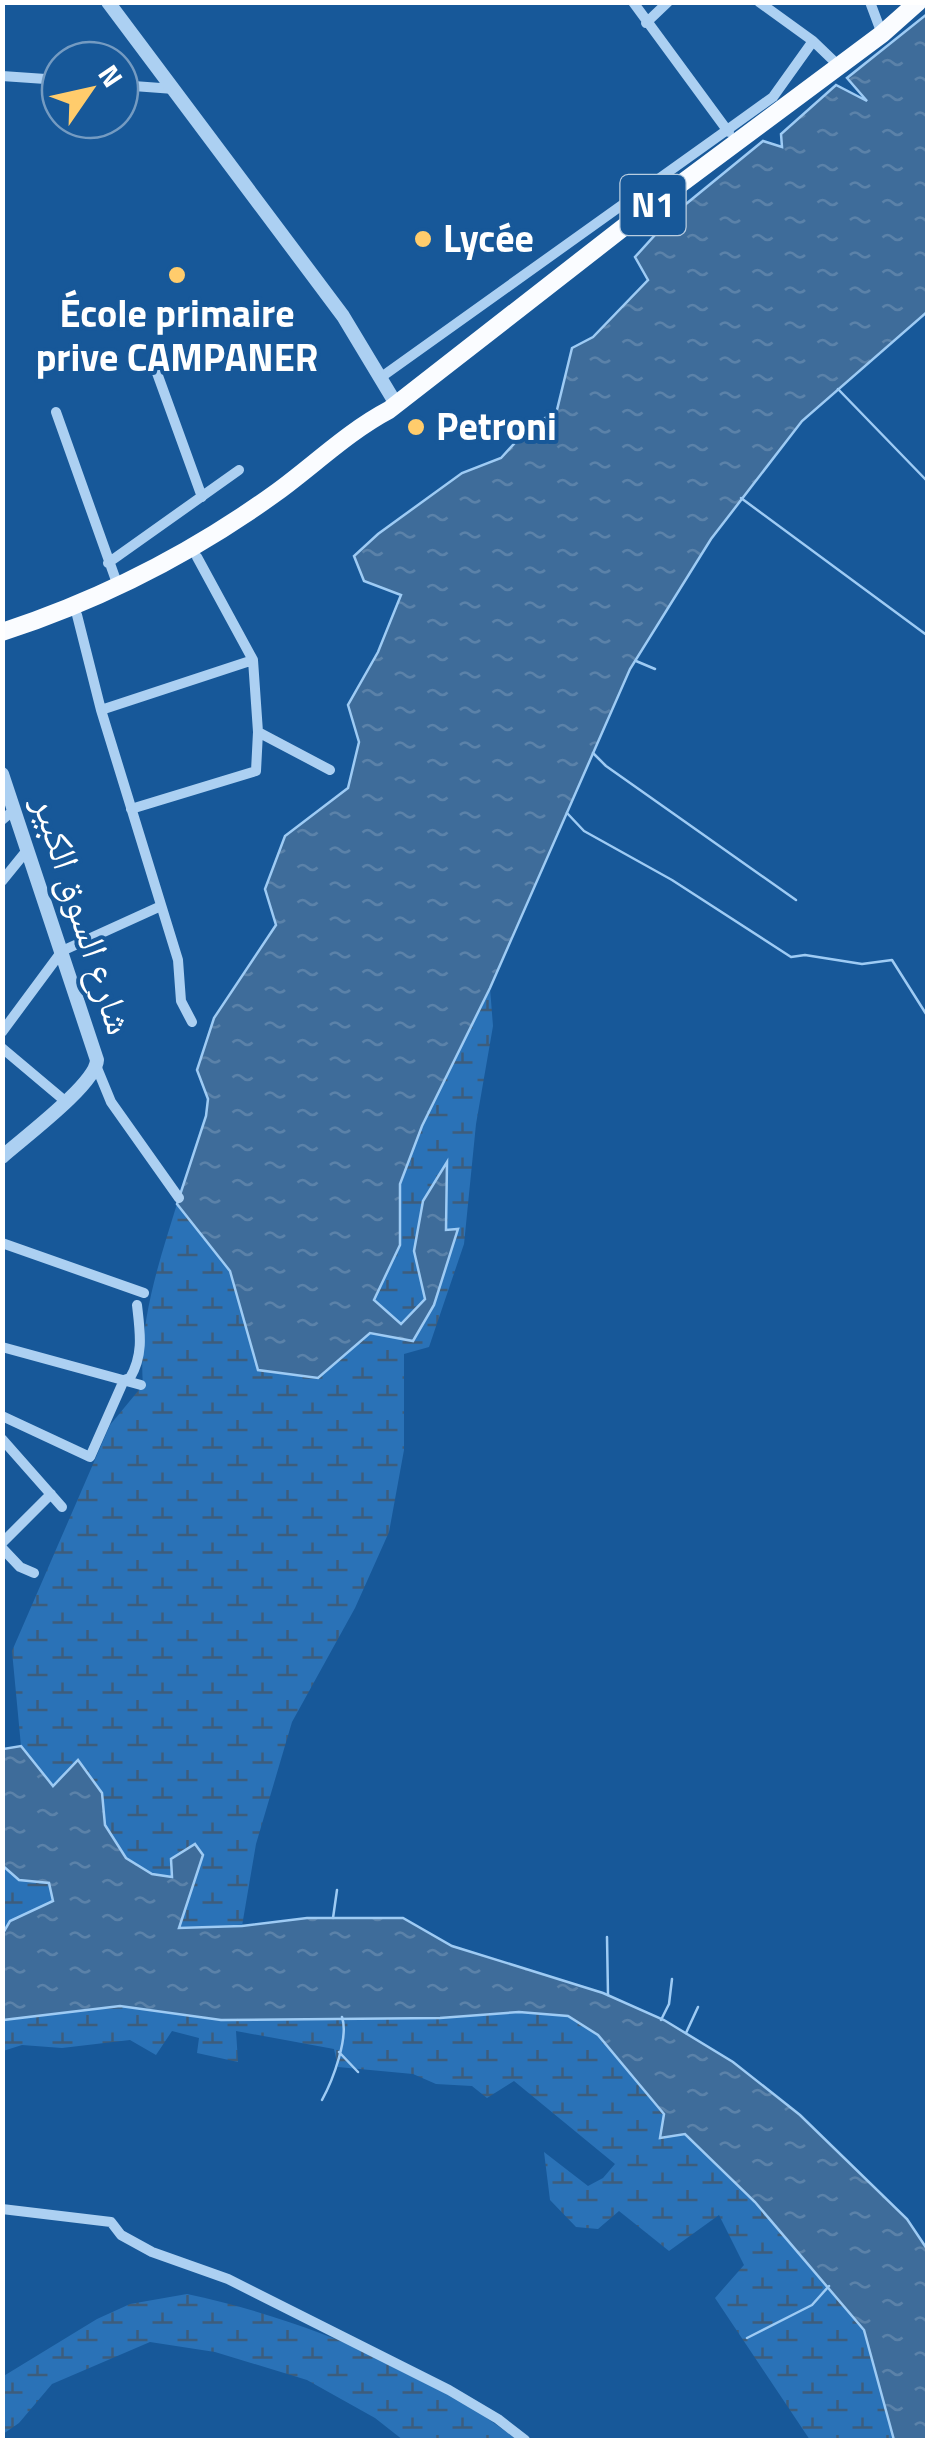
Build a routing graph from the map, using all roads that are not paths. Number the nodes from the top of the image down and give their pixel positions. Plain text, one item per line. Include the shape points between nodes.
1 (108, 2) edge
2 (633, 2) edge
3 (668, 2) edge
4 (759, 2) edge
5 (870, 2) edge
6 (918, 2) edge
7 (646, 23) junction
8 (882, 34) junction
9 (813, 41) junction
10 (839, 66) junction
11 (2, 76) edge
12 (40, 79) edge
13 (140, 86) edge
14 (174, 89) junction
15 (732, 136) junction
16 (153, 362) dead end
17 (380, 378) junction
18 (393, 407) junction
19 (56, 412) dead end
20 (239, 470) dead end
21 (202, 497) junction
22 (197, 556) junction
23 (108, 563) junction
24 (118, 586) junction
25 (77, 615) junction
26 (2, 632) edge
27 (2, 646) edge
28 (252, 660) junction
29 (101, 710) junction
30 (258, 732) junction
31 (330, 770) dead end
32 (2, 774) edge
33 (15, 808) junction
34 (131, 809) junction
35 (2, 820) edge
36 (28, 849) junction
37 (2, 880) edge
38 (162, 906) junction
39 (62, 951) junction
40 (192, 1022) dead end
41 (2, 1032) edge
42 (2, 1048) edge
43 (97, 1068) junction
44 (66, 1100) junction
45 (2, 1157) edge
46 (179, 1198) dead end
47 (2, 1243) edge
48 (144, 1293) dead end
49 (137, 1306) dead end
50 (2, 1347) edge
51 (124, 1380) junction
52 (141, 1385) dead end
53 (2, 1416) edge
54 (2, 1438) edge
55 (51, 1494) junction
56 (62, 1507) dead end
57 (2, 1545) edge
58 (13, 1559) junction
59 (2, 1569) edge
60 (34, 1574) dead end
61 (2, 2208) edge
62 (525, 2440) edge

1 - 14 street
2 - 7 street
3 - 7 street
4 - 9 street
5 - 8 street
6 - 8 highway, N1
7 - 15 street
8 - 10 highway, N1
9 - 10 street
9 - 15 street via 774,97
10 - 15 highway, N1
11 - 12 street
13 - 14 street
14 - 17 street via 342,316
15 - 17 street
15 - 18 highway, N1
16 - 21 street
17 - 18 street
18 - 22 highway, N1 via 281,500
18 - 24 highway, N1 via 210,538
19 - 23 street
20 - 21 street
21 - 23 street
22 - 25 highway, N1
22 - 28 street
23 - 24 street
24 - 26 highway, N1
25 - 27 highway, N1
25 - 29 street
28 - 29 street
28 - 30 street
29 - 34 street
30 - 31 street
30 - 34 street via 256,771
32 - 33 street, شارع السوق الكبير
33 - 35 street
33 - 36 street, شارع السوق الكبير
34 - 38 street
36 - 37 street
36 - 39 street, شارع السوق الكبير
38 - 39 street
38 - 40 street
39 - 41 street
39 - 43 street, شارع السوق الكبير
42 - 44 street
43 - 44 street, شارع السوق الكبير
43 - 46 street via 111,1102
44 - 45 street, شارع السوق الكبير
47 - 48 street
49 - 51 street via 141,1347 138,1364
50 - 51 street
51 - 52 street
51 - 53 street via 90,1457
54 - 55 street
55 - 56 street
55 - 57 street
57 - 58 street
58 - 59 street
58 - 60 street
61 - 62 street via 111,2222 152,2252 228,2279 448,2390

